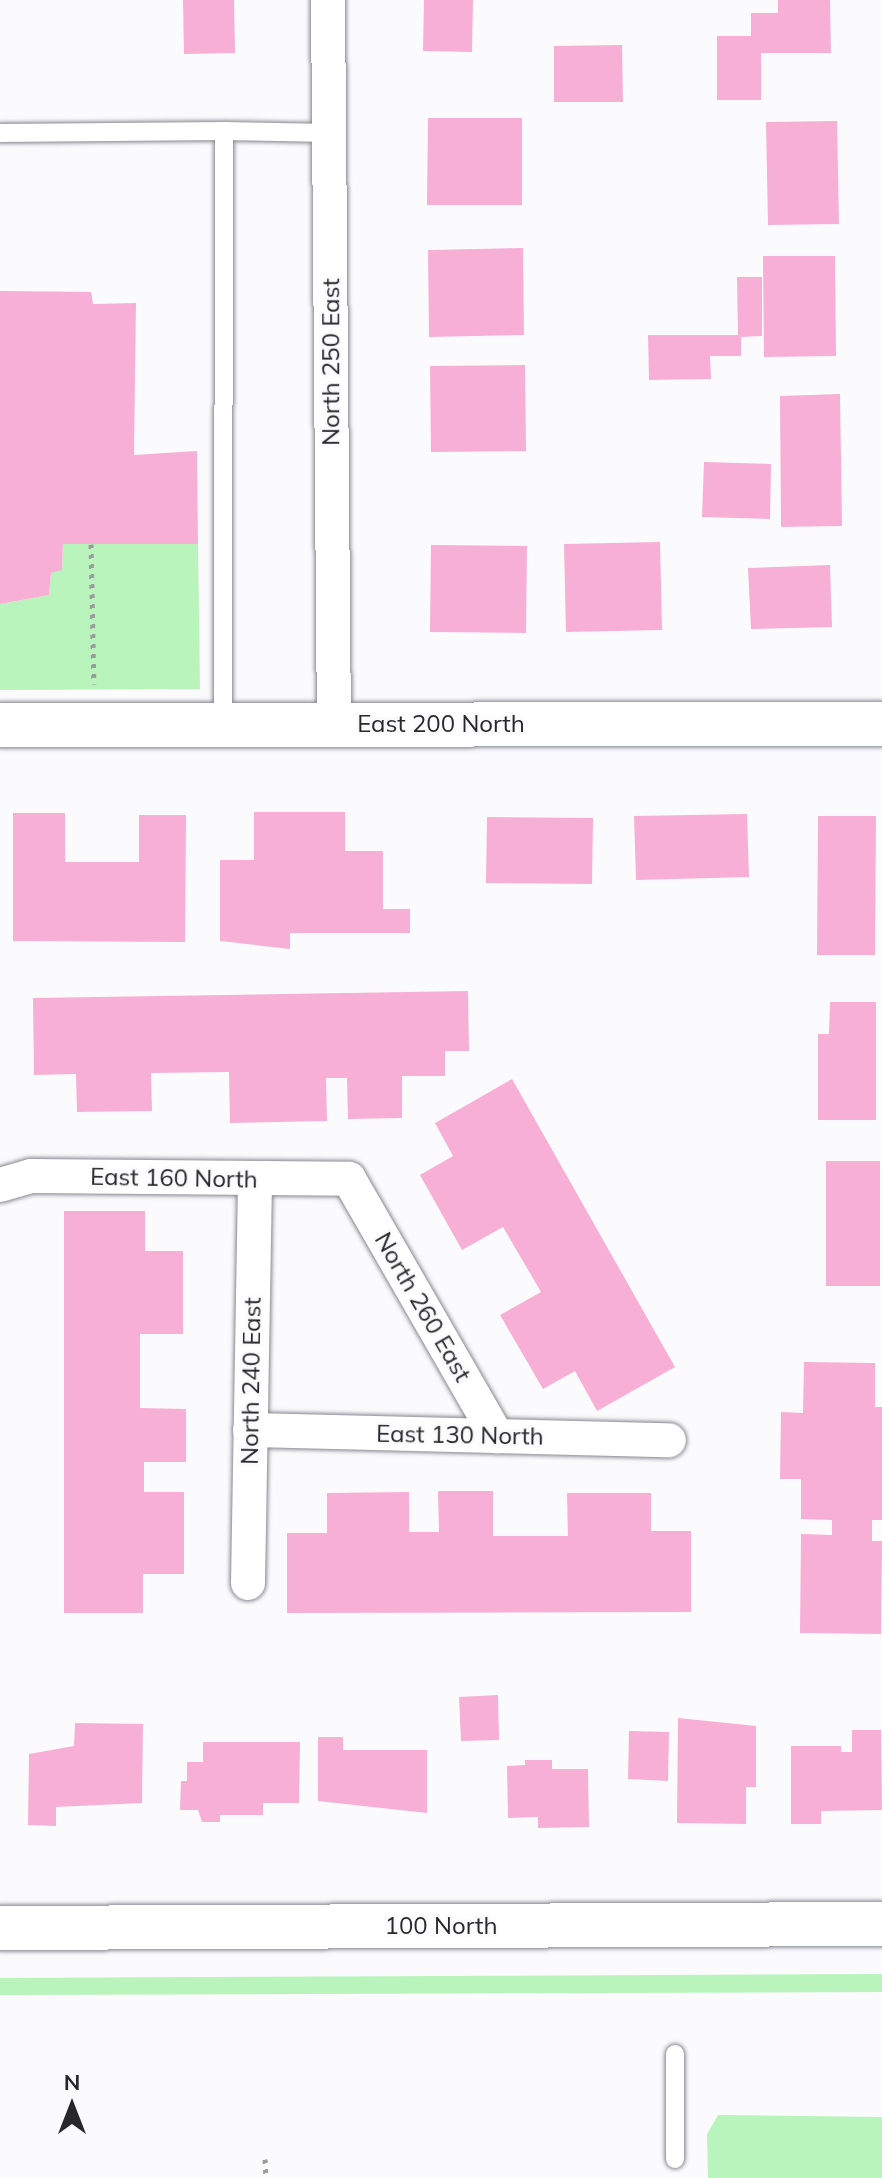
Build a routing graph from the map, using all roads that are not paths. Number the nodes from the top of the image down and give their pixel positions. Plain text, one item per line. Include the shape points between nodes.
1 (328, 0) edge
2 (224, 131) junction
3 (0, 133) edge
4 (330, 133) junction
5 (223, 724) junction
6 (334, 724) junction
7 (882, 724) edge
8 (0, 725) edge
9 (349, 1179) joint
10 (255, 1180) junction
11 (0, 1185) edge
12 (250, 1430) junction
13 (497, 1436) junction
14 (669, 1440) dead end
15 (248, 1583) dead end
16 (882, 1924) edge
17 (0, 1928) edge
18 (675, 2054) dead end
19 (675, 2159) dead end

1 - 4 street, North 250 East
2 - 3 lane
2 - 4 lane
2 - 5 lane
4 - 6 street, North 250 East
5 - 6 street, East 200 North
5 - 8 street, East 200 North
6 - 7 street, East 200 North
9 - 10 street, East 160 North
9 - 13 street, North 260 East
10 - 11 street, East 160 North via 31,1176
10 - 12 street, North 240 East
12 - 13 street, East 130 North
12 - 15 street, North 240 East
13 - 14 street, East 130 North
16 - 17 street, 100 North
18 - 19 lane

